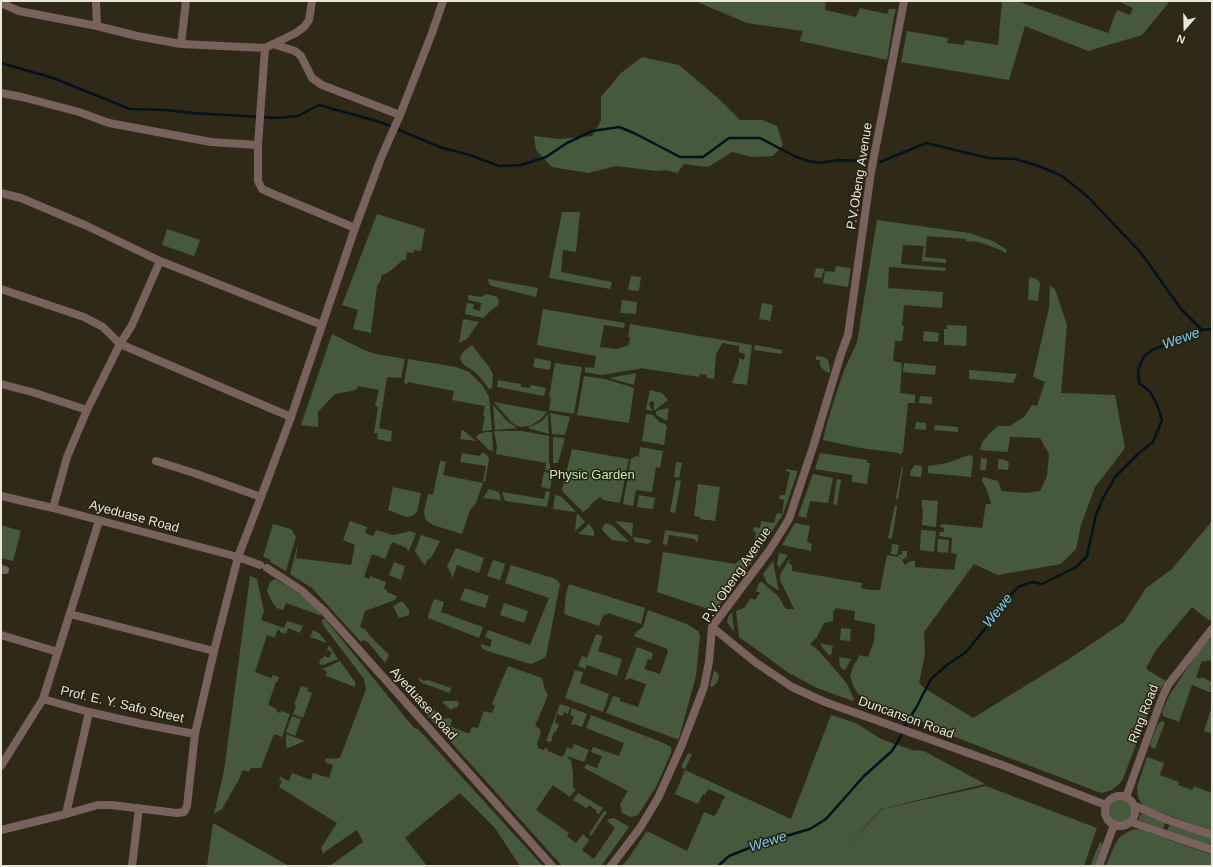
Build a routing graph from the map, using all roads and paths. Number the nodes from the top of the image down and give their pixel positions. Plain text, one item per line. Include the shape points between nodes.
1 (96, 1) edge
2 (186, 1) edge
3 (312, 1) edge
4 (443, 1) edge
5 (904, 1) edge
6 (1, 3) edge
7 (97, 26) junction
8 (182, 44) junction
9 (273, 44) junction
10 (265, 48) junction
11 (1, 93) edge
12 (400, 116) junction
13 (258, 145) junction
14 (1, 193) edge
15 (355, 228) junction
16 (160, 261) junction
17 (1, 289) edge
18 (322, 326) junction
19 (120, 344) junction
20 (841, 354) joint
21 (1, 384) edge
22 (87, 410) junction
23 (291, 417) junction
24 (156, 461) dead end
25 (1, 496) edge
26 (261, 497) junction
27 (53, 508) junction
28 (99, 521) junction
29 (238, 557) junction
30 (70, 614) junction
31 (712, 627) junction
32 (1212, 629) edge
33 (1, 635) edge
34 (58, 652) junction
35 (214, 652) junction
36 (43, 699) junction
37 (89, 712) junction
38 (195, 734) junction
39 (1, 766) edge
40 (1126, 796) junction
41 (1106, 805) junction
42 (1135, 806) junction
43 (139, 808) junction
44 (66, 814) junction
45 (1131, 822) junction
46 (1114, 825) junction
47 (1, 830) edge
48 (1212, 835) edge
49 (1212, 850) edge
50 (132, 866) edge
51 (552, 866) edge
52 (611, 866) edge
53 (1099, 866) edge

1 - 7 street
2 - 8 street
3 - 9 street via 309,20 304,27
4 - 12 street
5 - 20 street, P.V.Obeng Avenue via 871,172 848,335
6 - 7 street via 19,11
7 - 8 street
8 - 10 street
9 - 10 street
9 - 12 street via 295,51 301,56 312,78 322,85
10 - 13 street
11 - 13 street via 109,123 211,142
12 - 15 street
13 - 15 street via 258,181 262,189
14 - 16 street via 36,204
15 - 18 street
16 - 18 street
16 - 19 street via 132,325
17 - 19 street via 84,317 104,327
18 - 23 street
19 - 22 street
19 - 23 street
20 - 31 street, P.V. Obeng Avenue via 789,519 769,551
21 - 22 street
22 - 27 street via 67,457
23 - 26 street
24 - 26 street
25 - 27 street, Ayeduase Road
26 - 29 street
27 - 28 street, Ayeduase Road
28 - 29 street, Ayeduase Road
28 - 30 street
29 - 35 street
29 - 51 street, Ayeduase Road via 263,567 301,590 325,612
30 - 34 street
30 - 35 street
31 - 41 street, Duncanson Road via 792,687 826,702
31 - 52 street, P.V. Obeng Avenue via 704,687 681,747 658,798 640,828
32 - 40 street, Ring Road via 1168,685
33 - 34 street
34 - 36 street
35 - 38 street
36 - 37 street, Prof. E. Y. Safo Street
36 - 39 street
37 - 38 street, Prof. E. Y. Safo Street
37 - 44 street
38 - 43 street via 187,806 184,812
40 - 41 street via 1112,798
40 - 42 street
41 - 46 street via 1107,818
42 - 45 street via 1136,811
42 - 48 street
43 - 44 street via 98,805
43 - 50 street
44 - 47 street
45 - 46 street via 1123,826
45 - 49 street
46 - 53 street

